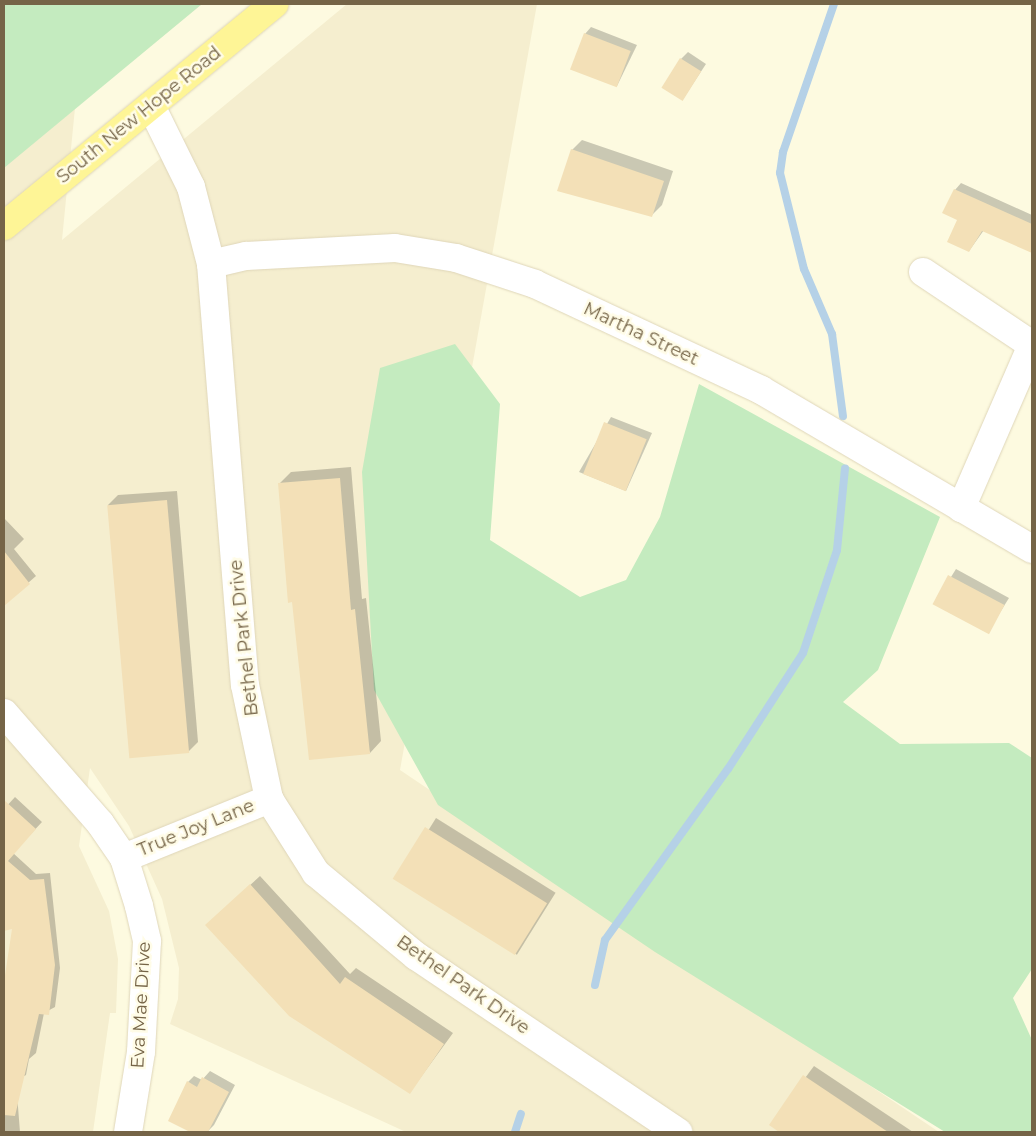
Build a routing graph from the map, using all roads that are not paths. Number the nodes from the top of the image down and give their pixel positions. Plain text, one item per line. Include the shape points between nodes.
1 (274, 4) edge
2 (150, 106) junction
3 (4, 226) edge
4 (211, 264) junction
5 (922, 272) dead end
6 (1032, 345) edge
7 (961, 508) junction
8 (1032, 549) edge
9 (4, 713) edge
10 (269, 798) junction
11 (124, 858) junction
12 (128, 1132) edge
13 (678, 1132) edge

1 - 2 main road, South New Hope Road
2 - 3 main road, South New Hope Road
2 - 4 street, Bethel Park Drive via 191,187
4 - 7 street, Martha Street via 246,256 358,248 396,248 456,258 535,284 761,390
4 - 10 street, Bethel Park Drive via 245,685
5 - 6 street
6 - 7 street
7 - 8 street, Martha Street
9 - 11 street, Eva Mae Drive via 100,823
10 - 11 street, True Joy Lane
10 - 13 street, Bethel Park Drive via 316,872 416,956
11 - 12 street, Eva Mae Drive via 147,941 141,1052

